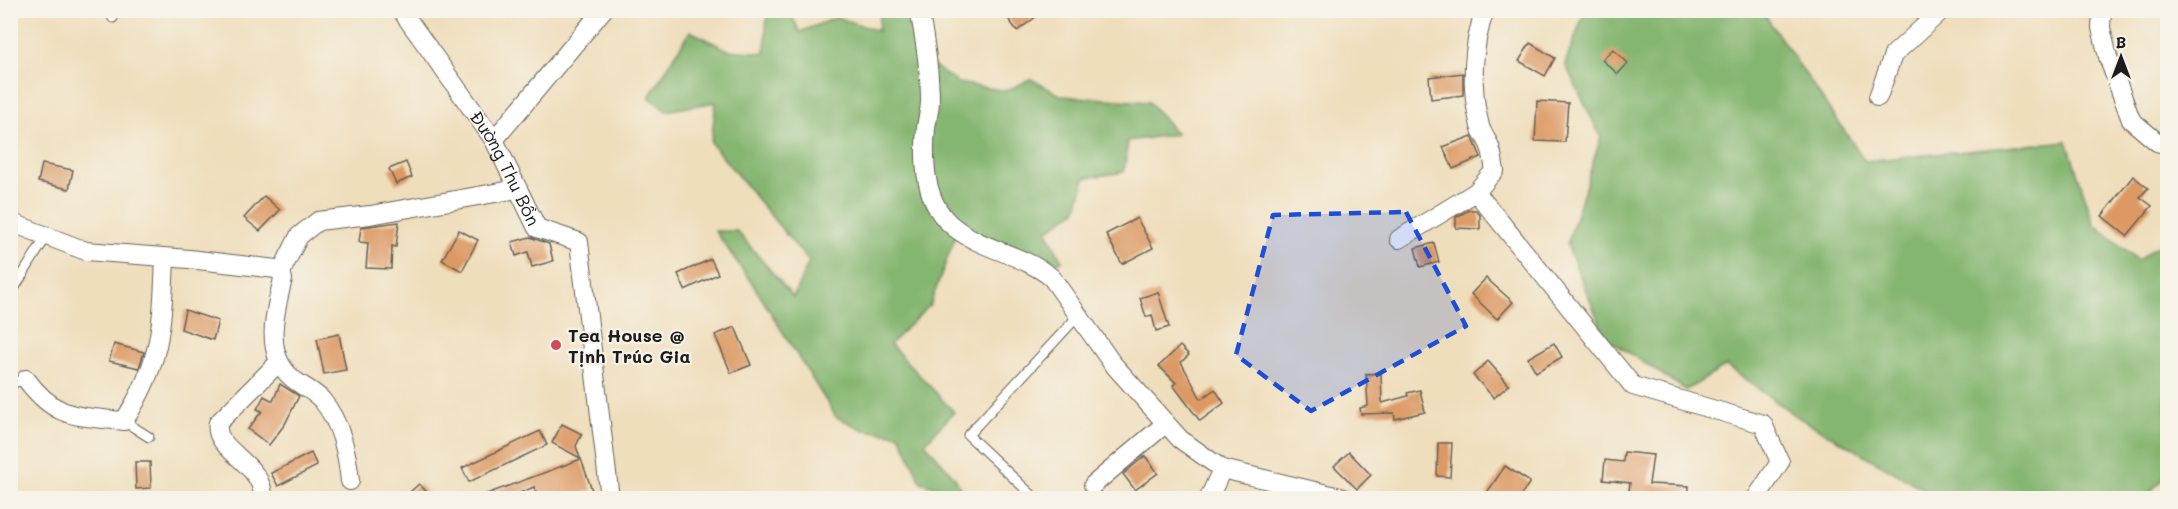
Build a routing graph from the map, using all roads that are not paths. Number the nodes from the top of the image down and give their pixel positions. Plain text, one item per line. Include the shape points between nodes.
1 (401, 10) edge
2 (919, 10) edge
3 (1485, 10) edge
4 (1942, 10) edge
5 (2102, 10) edge
6 (602, 11) edge
7 (1878, 97) dead end
8 (494, 140) junction
9 (2168, 145) edge
10 (517, 189) junction
11 (1476, 192) junction
12 (10, 222) edge
13 (45, 237) junction
14 (1399, 239) dead end
15 (165, 258) junction
16 (281, 272) junction
17 (10, 295) edge
18 (1078, 316) junction
19 (278, 363) junction
20 (18, 382) edge
21 (124, 421) junction
22 (1165, 424) junction
23 (149, 437) dead end
24 (1222, 470) junction
25 (350, 481) dead end
26 (1093, 485) dead end
27 (263, 498) edge
28 (607, 498) edge
29 (1035, 498) edge
30 (1209, 498) edge
31 (1344, 498) edge
32 (1756, 498) edge

1 - 8 street, Đường Thu Bồn
2 - 18 street via 927,52 930,103 924,161 927,184 938,209 953,227 977,243 1041,268 1069,298
3 - 11 street via 1477,35 1474,79 1476,110 1495,170
4 - 7 street via 1893,55
5 - 9 street via 2101,28 2108,57 2131,120 2157,142
6 - 8 street
8 - 10 street, Đường Thu Bồn
10 - 16 street via 318,221 299,236
10 - 28 street, Đường Thu Bồn via 537,228 579,242
11 - 14 street
11 - 32 street via 1632,386 1763,424 1780,462
12 - 13 street
13 - 15 street via 86,252
13 - 17 lane
15 - 16 street
15 - 21 street via 163,317 154,364
16 - 19 street via 273,327
18 - 22 street
18 - 29 lane via 968,435
19 - 25 street via 292,379 321,398 334,418 344,441
19 - 27 street via 218,423 216,432 220,441 256,475
20 - 21 street via 68,415
21 - 23 lane
22 - 24 street
22 - 26 street
24 - 30 street
24 - 31 street

